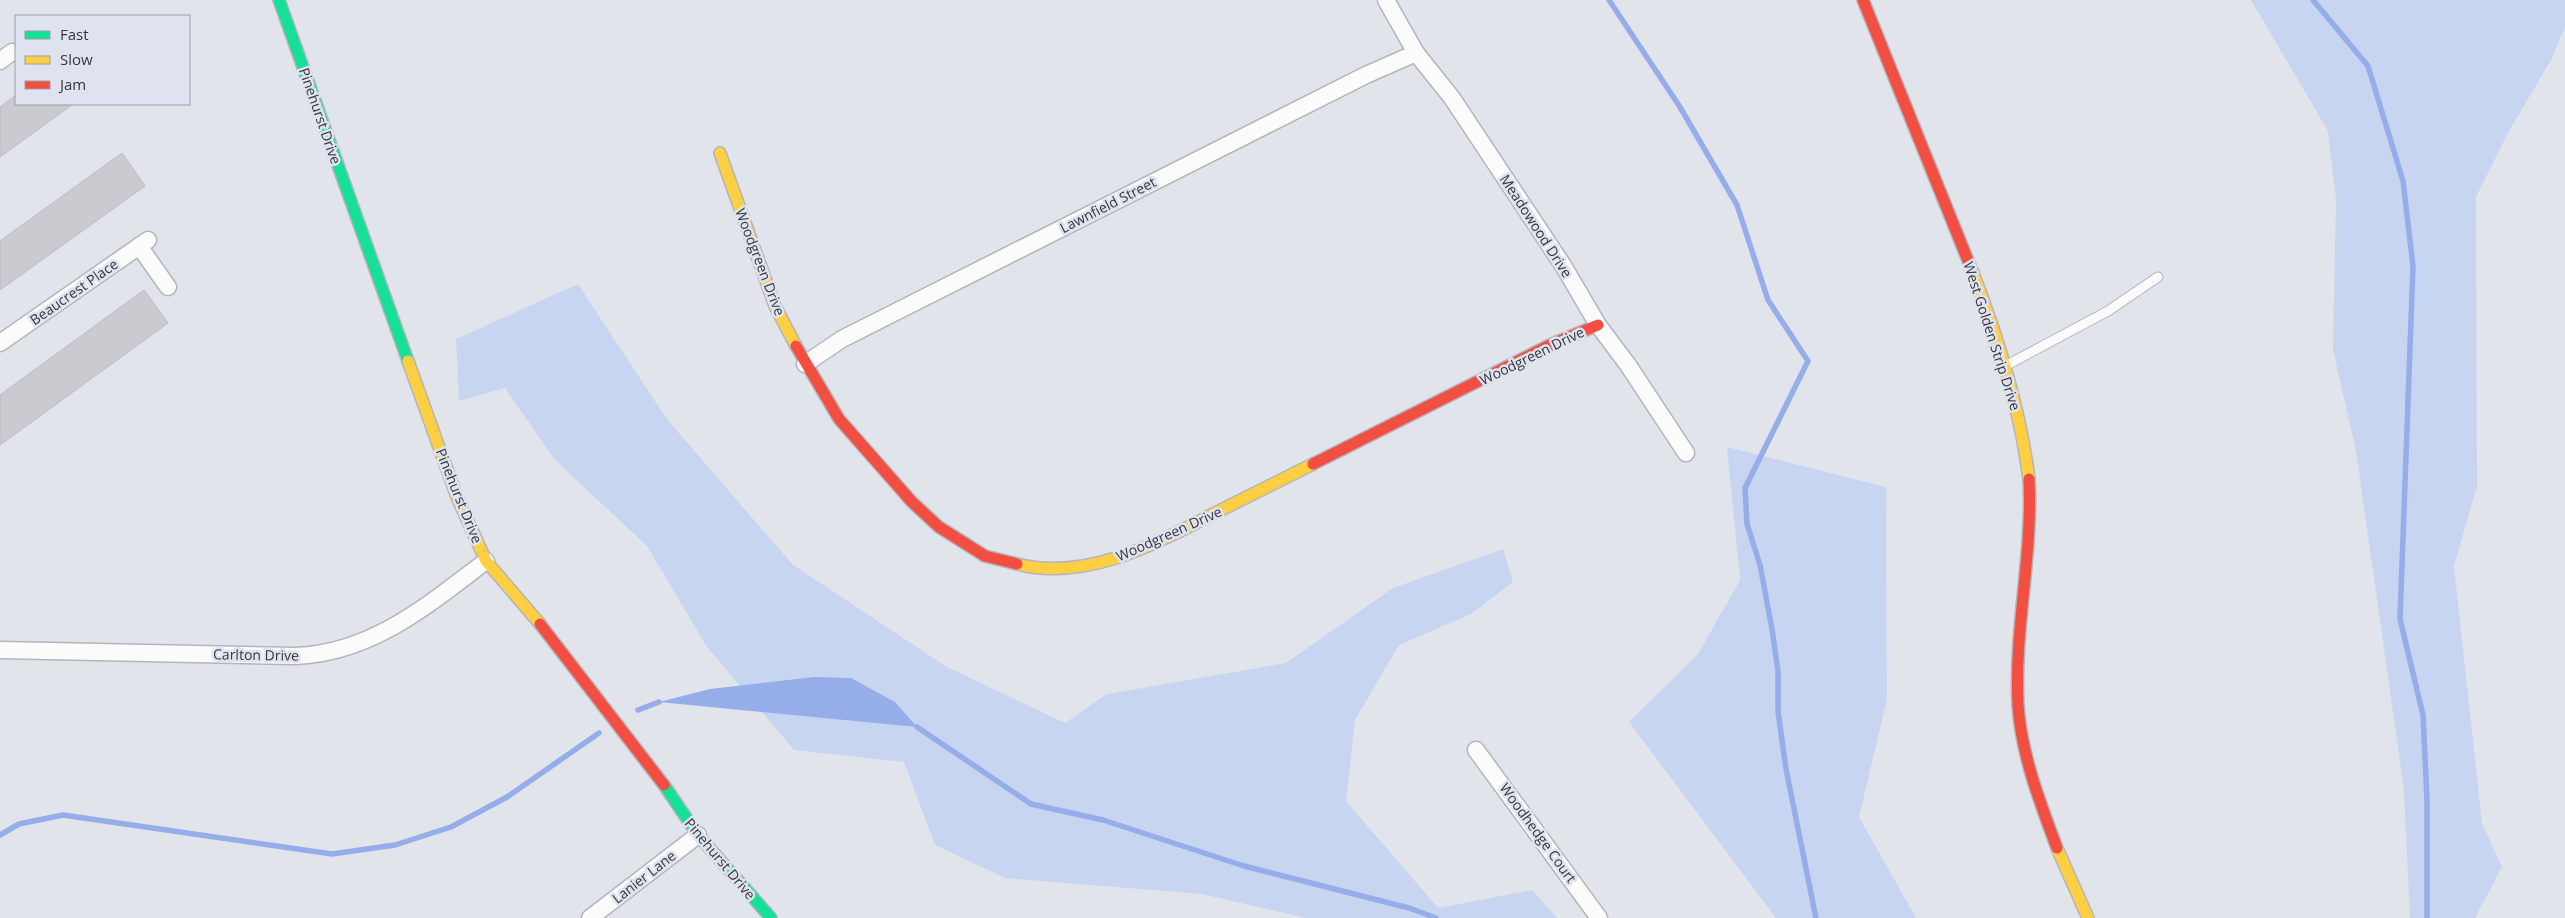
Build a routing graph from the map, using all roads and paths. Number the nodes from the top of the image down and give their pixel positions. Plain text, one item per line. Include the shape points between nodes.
1 (279, 0) edge
2 (1386, 0) edge
3 (1863, 0) edge
4 (1416, 53) junction
5 (720, 153) dead end
6 (2158, 277) dead end
7 (168, 287) dead end
8 (1598, 325) junction
9 (0, 343) edge
10 (804, 364) junction
11 (2004, 366) junction
12 (1686, 453) dead end
13 (486, 561) junction
14 (0, 650) edge
15 (1476, 750) dead end
16 (698, 835) junction
17 (590, 918) edge
18 (771, 918) edge
19 (1599, 918) edge
20 (2088, 918) edge

1 - 13 street, Pinehurst Drive via 453,487
2 - 4 street, Meadowood Drive
3 - 11 street, West Golden Strip Drive via 1980,288
4 - 8 street, Meadowood Drive via 1452,98 1564,267
4 - 10 street, Lawnfield Street via 1366,75 842,339
5 - 10 street, Woodgreen Drive via 775,306
6 - 11 lane via 2108,311
7 - 9 street, Beaucrest Place via 144,243
8 - 10 street, Woodgreen Drive via 1552,344 1156,543 1108,561 1061,569 999,562 970,549 939,527 912,502 839,418
8 - 12 street, Meadowood Drive
11 - 20 street, West Golden Strip Drive via 2025,450 2029,491 2029,536 2018,670 2019,716 2042,808
13 - 14 street, Carlton Drive via 398,626 362,643 331,652 296,656
13 - 16 street, Pinehurst Drive via 523,603 658,776
15 - 19 street, Woodhedge Court
16 - 17 street, Lanier Lane
16 - 18 street, Pinehurst Drive

